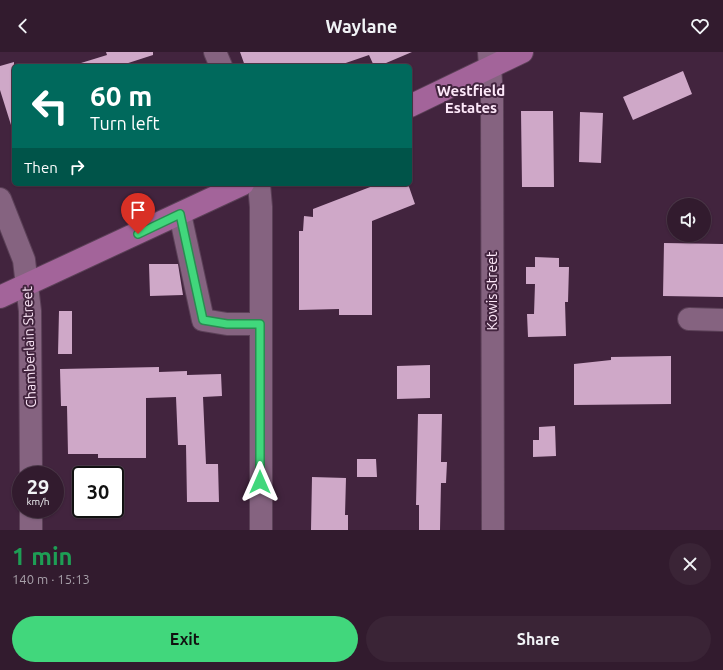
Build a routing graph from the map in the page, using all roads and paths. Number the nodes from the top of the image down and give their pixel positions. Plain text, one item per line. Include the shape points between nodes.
1 (216, 52) edge
2 (522, 52) edge
3 (490, 59) edge
4 (220, 64) edge
5 (412, 105) edge
6 (239, 186) edge
7 (258, 186) edge
8 (0, 199) edge
9 (180, 214) junction
10 (27, 286) junction
11 (0, 297) edge
12 (689, 319) dead end
13 (723, 320) edge
14 (260, 324) junction
15 (31, 466) edge
16 (31, 518) edge
17 (31, 530) edge
18 (261, 530) edge
19 (493, 530) edge

1 - 4 street
2 - 3 main road
3 - 5 main road
3 - 19 street, Kowis Street
6 - 9 main road
7 - 14 street via 261,208
8 - 10 street, Chamberlain Street via 24,260
9 - 10 main road
9 - 14 street via 203,320 227,324
10 - 11 main road
10 - 15 street, Chamberlain Street via 30,311
12 - 13 street
14 - 18 street
16 - 17 street

